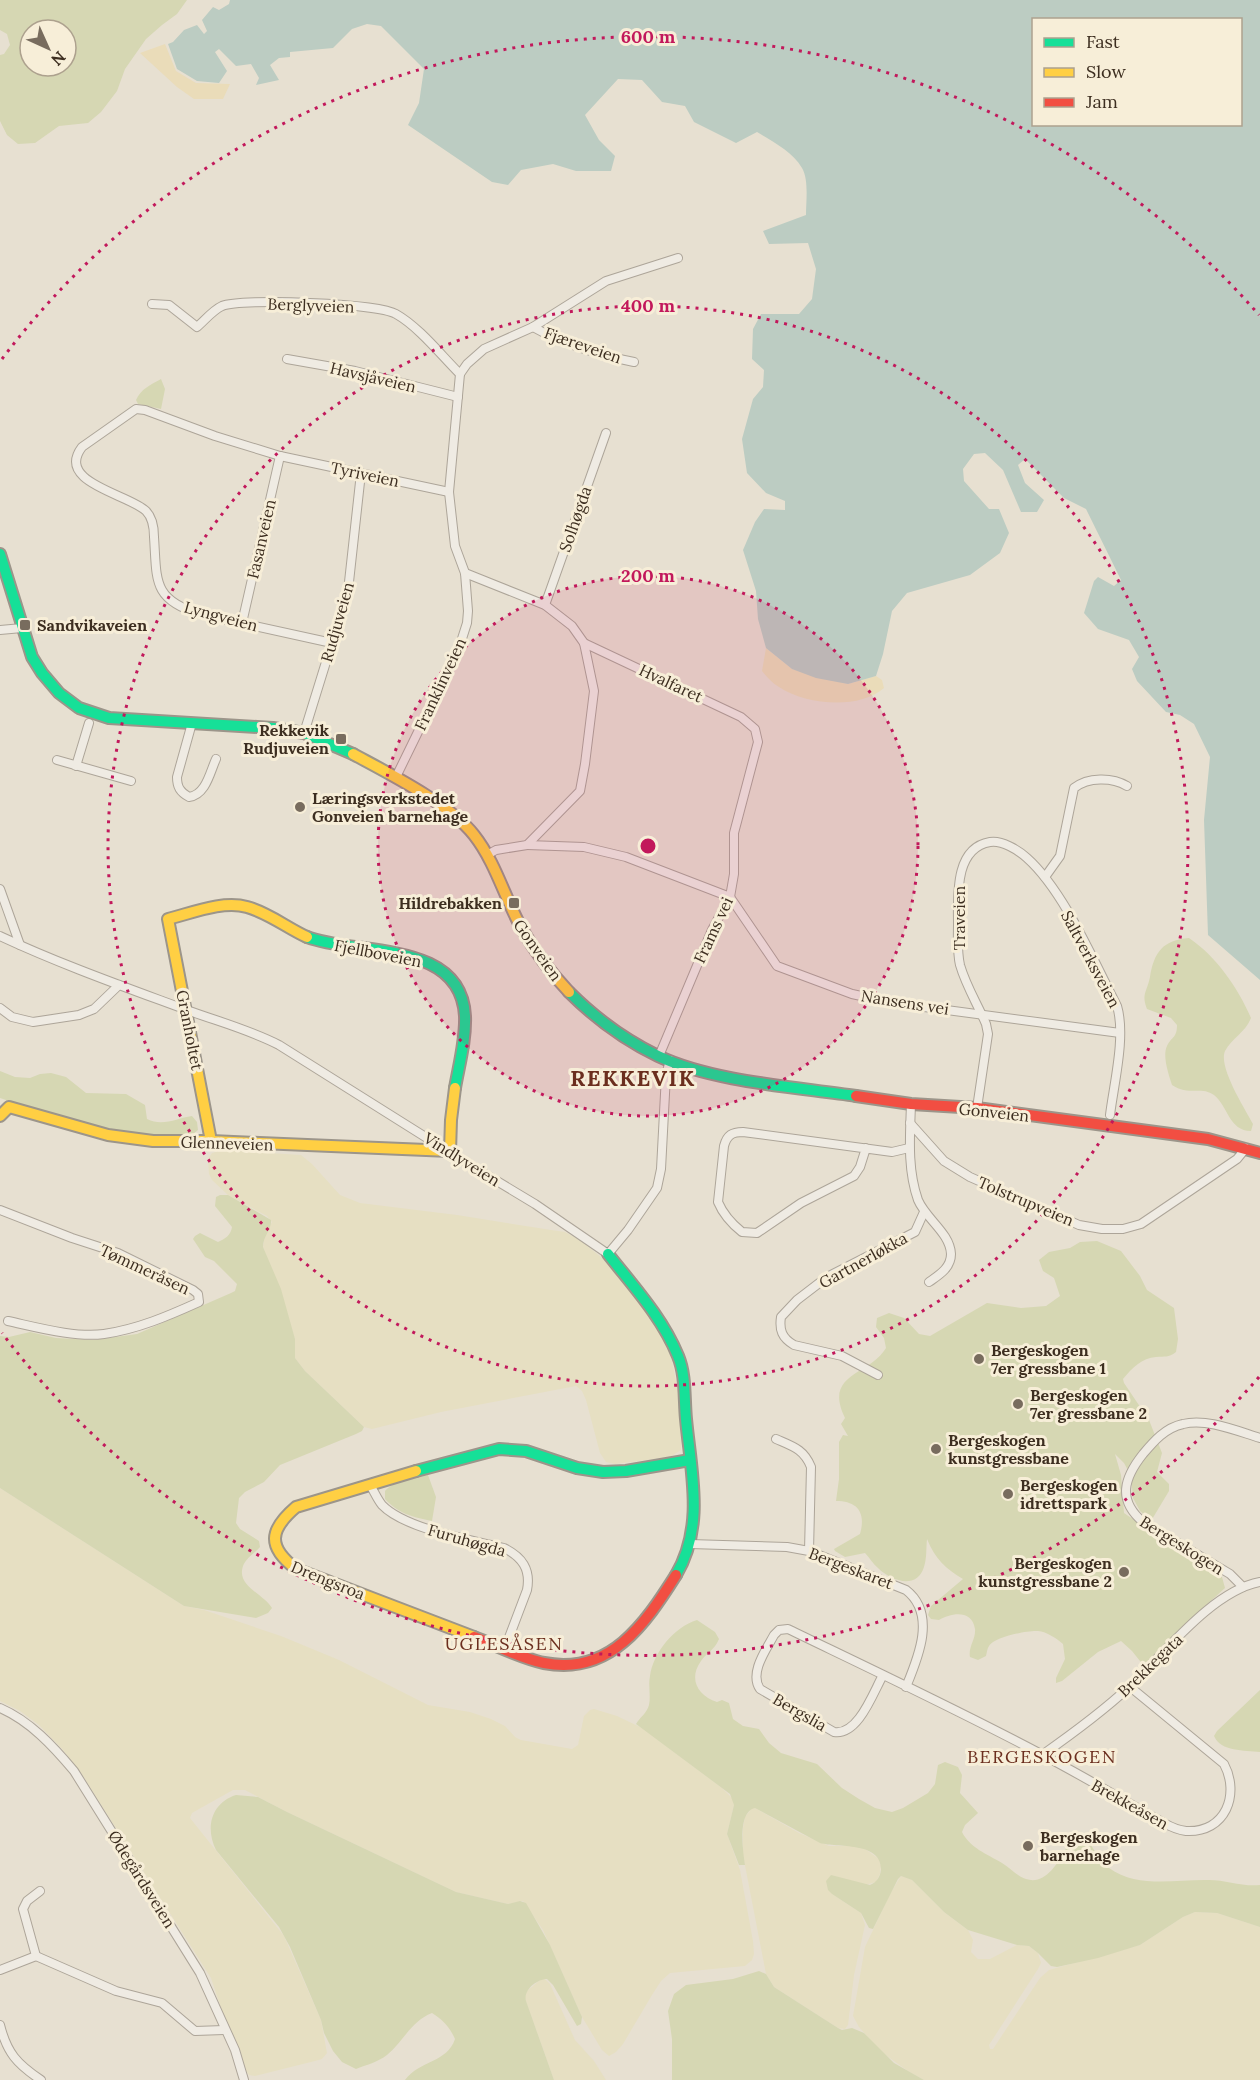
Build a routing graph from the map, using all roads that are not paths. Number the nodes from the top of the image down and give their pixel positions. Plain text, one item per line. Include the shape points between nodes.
1 (678, 258) dead end
2 (152, 304) dead end
3 (534, 327) junction
4 (287, 359) dead end
5 (634, 362) dead end
6 (460, 374) junction
7 (458, 397) junction
8 (606, 433) dead end
9 (280, 456) junction
10 (361, 473) junction
11 (449, 492) junction
12 (0, 554) edge
13 (465, 573) junction
14 (545, 605) junction
15 (242, 623) junction
16 (22, 628) junction
17 (0, 630) edge
18 (332, 643) junction
19 (585, 643) junction
20 (88, 723) dead end
21 (192, 723) junction
22 (755, 729) joint
23 (304, 733) junction
24 (216, 759) dead end
25 (57, 760) dead end
26 (76, 766) junction
27 (396, 777) junction
28 (131, 781) dead end
29 (1127, 786) dead end
30 (988, 842) joint
31 (527, 845) junction
32 (487, 855) junction
33 (1045, 877) junction
34 (0, 889) edge
35 (730, 897) junction
36 (168, 919) joint
37 (0, 936) edge
38 (20, 945) junction
39 (119, 985) junction
40 (0, 1008) edge
41 (187, 1010) junction
42 (982, 1014) junction
43 (1120, 1033) junction
44 (664, 1058) junction
45 (911, 1104) junction
46 (976, 1108) junction
47 (1110, 1115) dead end
48 (0, 1116) edge
49 (910, 1123) junction
50 (211, 1141) junction
51 (866, 1148) junction
52 (909, 1148) junction
53 (1246, 1148) junction
54 (450, 1151) junction
55 (1260, 1153) edge
56 (0, 1210) edge
57 (924, 1212) junction
58 (608, 1254) junction
59 (929, 1282) dead end
60 (8, 1321) dead end
61 (878, 1375) dead end
62 (1260, 1438) edge
63 (776, 1439) dead end
64 (690, 1460) junction
65 (370, 1485) junction
66 (690, 1544) junction
67 (809, 1551) junction
68 (1260, 1582) edge
69 (1243, 1587) junction
70 (505, 1648) junction
71 (883, 1675) junction
72 (1130, 1686) junction
73 (906, 1687) junction
74 (0, 1708) edge
75 (1042, 1755) junction
76 (40, 1891) dead end
77 (36, 1956) junction
78 (0, 1970) edge
79 (0, 2025) edge
80 (225, 2030) junction
81 (41, 2080) edge
82 (244, 2080) edge

1 - 3 street via 606,281
2 - 6 street, Berglyveien via 169,305 197,327 220,307 239,303 329,303 394,312
3 - 5 street, Fjæreveien via 559,339
3 - 6 street via 484,349
4 - 7 street, Havsjåveien via 355,371
6 - 7 street, Franklinveien
7 - 11 street, Franklinveien
8 - 14 street, Solhøgda
9 - 10 street, Tyriveien
9 - 15 street, Fasanveien
9 - 15 street, Lyngveien via 152,411 136,409 76,454 80,473 89,481 143,508 150,516 156,574 168,600 185,610
10 - 11 street, Tyriveien
10 - 18 street, Rudjuveien via 348,591
11 - 13 street, Franklinveien via 454,546
12 - 16 street, Gonveien
13 - 14 street
13 - 27 street, Franklinveien via 468,611 464,636
14 - 19 street via 572,626
15 - 18 street, Lyngveien
16 - 17 street
16 - 21 street, Gonveien via 42,673 79,708 109,718
18 - 23 street, Rudjuveien
19 - 22 street, Hvalfaret via 721,706
19 - 31 street via 594,691 580,791
20 - 26 street
21 - 23 street, Gonveien
21 - 24 street via 177,777 183,794 198,794
22 - 35 street, Frams vei via 758,742 734,833
23 - 27 street, Gonveien
25 - 26 street
26 - 28 street
27 - 32 street, Gonveien via 458,818
29 - 33 street via 1105,779 1074,788 1060,856
30 - 33 street, Saltverksveien via 1005,844 1026,856
30 - 42 street, Traveien via 969,855 958,885 960,964
31 - 32 street
31 - 35 street via 584,847 626,857
32 - 44 street, Gonveien via 514,915 550,972 598,1018
33 - 43 street, Saltverksveien via 1118,1006
34 - 38 street
35 - 42 street, Nansens vei via 777,966 784,970 852,994
35 - 44 street, Frams vei via 712,930
36 - 41 street, Granholtet
36 - 54 street, Fjellboveien via 245,906 316,940 411,956 443,973 456,987 465,1011
37 - 38 street, Vindlyveien
38 - 39 street, Vindlyveien
39 - 40 street via 94,1009 79,1015 33,1022 12,1017
39 - 41 street, Vindlyveien
41 - 50 street, Granholtet
41 - 54 street, Vindlyveien via 279,1045
42 - 43 street, Nansens vei
42 - 46 street, Traveien via 988,1034
43 - 47 street, Saltverksveien
44 - 45 street, Gonveien via 723,1076
44 - 58 street via 657,1188
45 - 46 street, Gonveien
45 - 49 street
46 - 53 street, Gonveien via 1208,1139
48 - 50 street, Glenneveien via 9,1107 108,1135 153,1141
49 - 52 street
49 - 53 street, Tolstrupveien via 944,1161 970,1177 1079,1225 1102,1229 1141,1224 1237,1159
50 - 54 street, Glenneveien
51 - 51 street via 736,1132 726,1138 718,1202 742,1232 758,1233 801,1203 854,1176
51 - 52 street via 892,1152
52 - 57 street
53 - 55 street, Gonveien
54 - 58 street, Vindlyveien
56 - 60 street, Tømmeråsen via 118,1253 193,1290 199,1302 152,1323 102,1334 56,1332
57 - 59 street via 937,1227 951,1256 942,1274
57 - 61 street, Gartnerløkka via 915,1232 827,1277 781,1317 781,1334 787,1341 842,1356
58 - 64 street, Drengsroa via 663,1327 679,1358
62 - 69 street, Bergeskogen via 1204,1424 1183,1424 1161,1434 1131,1470 1126,1484 1127,1500 1134,1515 1230,1574
63 - 67 street via 807,1456 811,1467
64 - 65 street, Drengsroa via 603,1472 577,1468 526,1450 499,1449
64 - 66 street, Drengsroa via 694,1507
65 - 70 street, Furuhøgda via 381,1504 397,1517 504,1548 524,1563 527,1590
65 - 70 street, Drengsroa via 296,1507 282,1517 274,1533 274,1548 280,1557 296,1569
66 - 67 street, Bergeskaret
66 - 70 street, Drengsroa via 672,1581 635,1631 609,1654 583,1664 557,1665
67 - 73 street, Bergeskaret via 897,1586 916,1600 921,1616 921,1642
68 - 69 street, Brekkegata
69 - 72 street, Brekkegata via 1211,1607
71 - 71 street, Bergslia via 783,1629 774,1635 755,1678 765,1693 839,1733 850,1730 859,1719
71 - 73 street, Bergslia
72 - 75 street, Brekkegata
72 - 75 street, Brekkeåsen via 1224,1764 1232,1793 1226,1811 1214,1823 1197,1830 1177,1829
73 - 75 street, Bergslia
74 - 80 street, Ødegårdsveien via 33,1728 74,1771 200,1973
76 - 77 street via 23,1909
77 - 78 street
77 - 80 street via 116,1991 162,2003 195,2031
79 - 81 street via 13,2058
80 - 82 street, Ødegårdsveien

